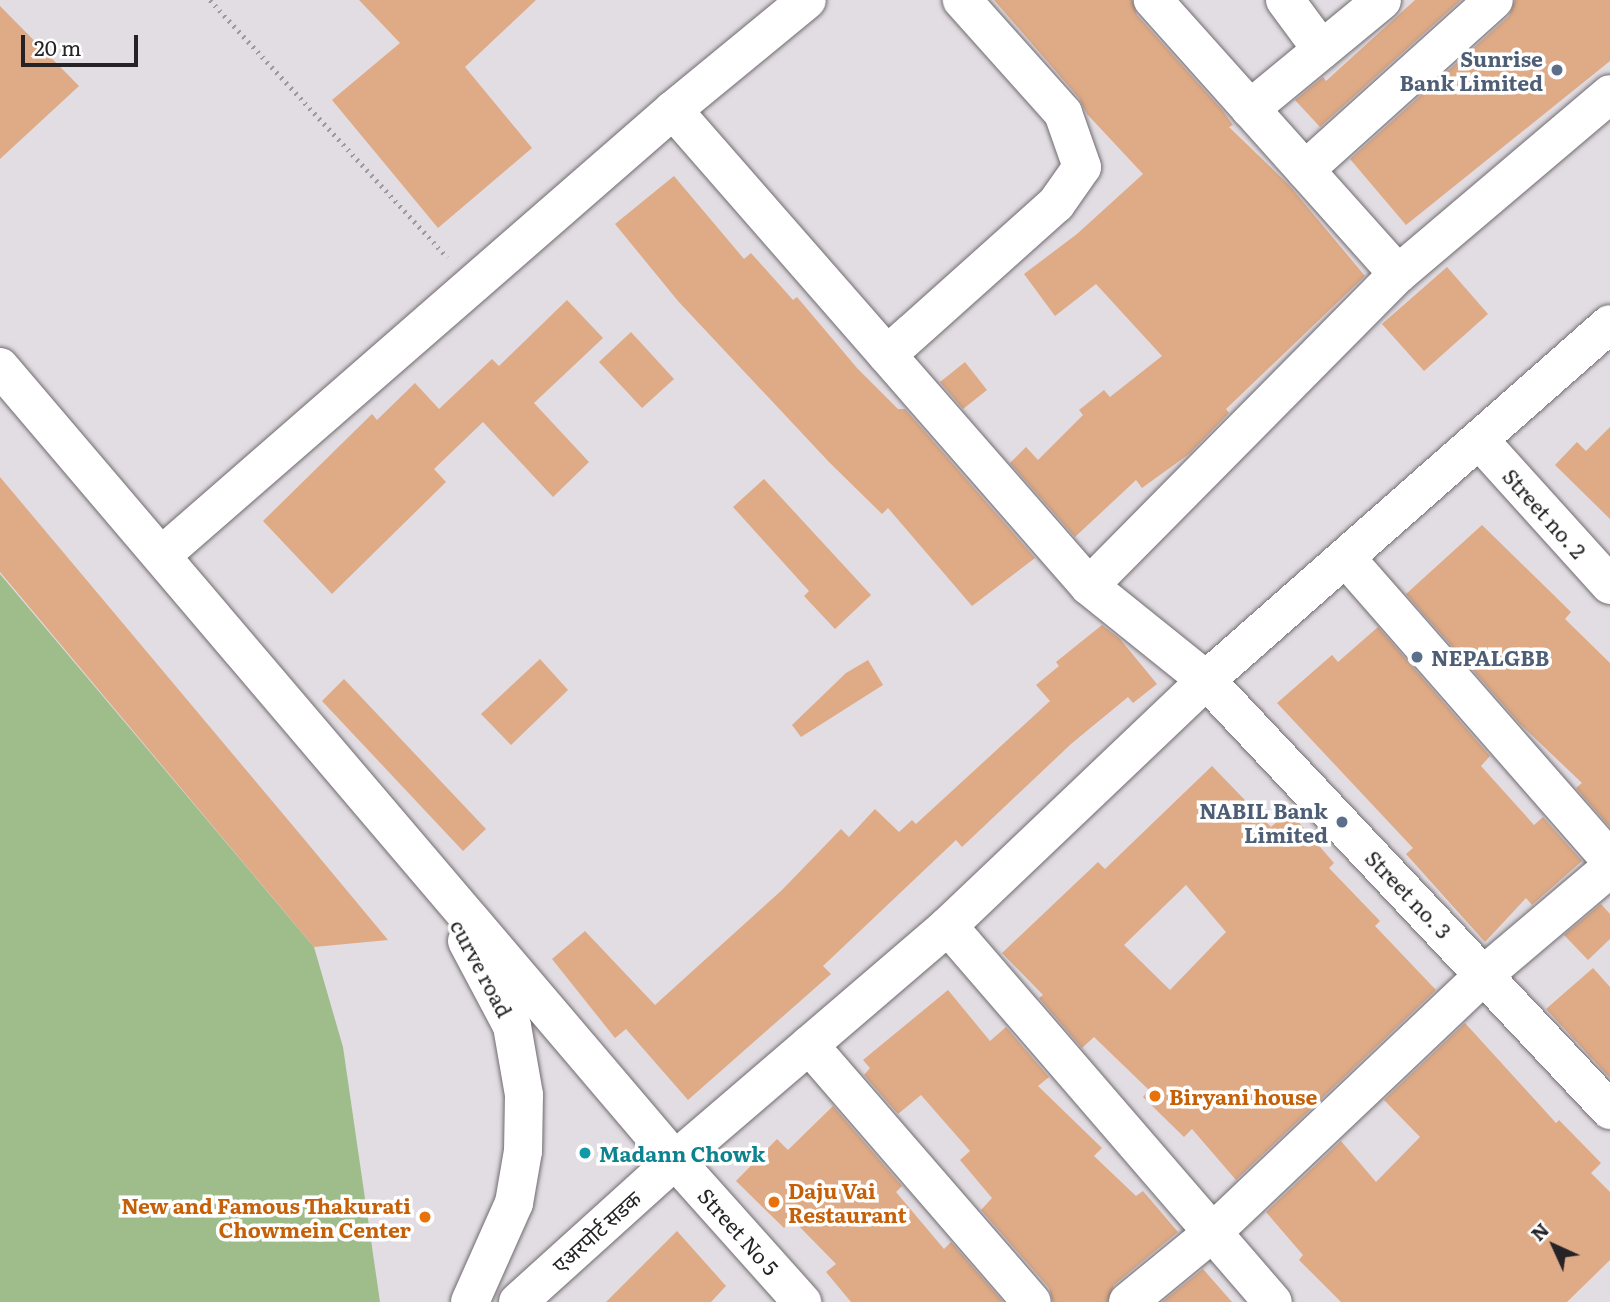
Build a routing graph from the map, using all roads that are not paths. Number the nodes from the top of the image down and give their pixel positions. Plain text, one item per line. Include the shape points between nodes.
1 (807, 0) edge
2 (962, 0) edge
3 (1153, 0) edge
4 (1285, 0) edge
5 (1382, 0) edge
6 (1494, 0) edge
7 (1322, 50) junction
8 (1610, 94) edge
9 (1250, 109) junction
10 (673, 110) junction
11 (1305, 170) junction
12 (1398, 274) junction
13 (1609, 327) edge
14 (887, 355) junction
15 (0, 367) edge
16 (1480, 441) junction
17 (162, 555) junction
18 (1346, 558) junction
19 (1610, 585) edge
20 (1089, 586) junction
21 (1206, 680) junction
22 (1610, 860) edge
23 (1610, 868) edge
24 (435, 880) junction
25 (947, 926) junction
26 (1485, 974) junction
27 (809, 1045) junction
28 (1610, 1110) edge
29 (675, 1160) junction
30 (1212, 1233) junction
31 (536, 1296) edge
32 (470, 1302) edge
33 (802, 1302) edge
34 (1032, 1302) edge
35 (1128, 1302) edge
36 (1273, 1302) edge

1 - 10 street
2 - 14 street via 1063,113 1082,167 1056,204
3 - 9 street
4 - 7 street
5 - 7 street
6 - 11 street
7 - 9 street
8 - 12 street
9 - 11 street
10 - 14 street, Street no. 3
10 - 17 street
11 - 12 street
12 - 20 street
13 - 16 street, एअरपोर्ट सडक
14 - 20 street, Street no. 3
15 - 17 street
16 - 18 street, एअरपोर्ट सडक
16 - 19 street, Street no. 2
17 - 24 street
18 - 21 street, एअरपोर्ट सडक
18 - 22 street
20 - 21 street, Street no. 3
21 - 25 street, एअरपोर्ट सडक
21 - 26 street, Street no. 3
23 - 26 street
24 - 29 street, Street No 5
24 - 32 street, curve road via 512,1026 523,1095 523,1151 514,1203
25 - 27 street, एअरपोर्ट सडक
25 - 30 street
26 - 28 street, Street no. 3
26 - 30 street
27 - 29 street, एअरपोर्ट सडक
27 - 34 street
29 - 31 street, एअरपोर्ट सडक
29 - 33 street, Street No 5
30 - 35 street
30 - 36 street

